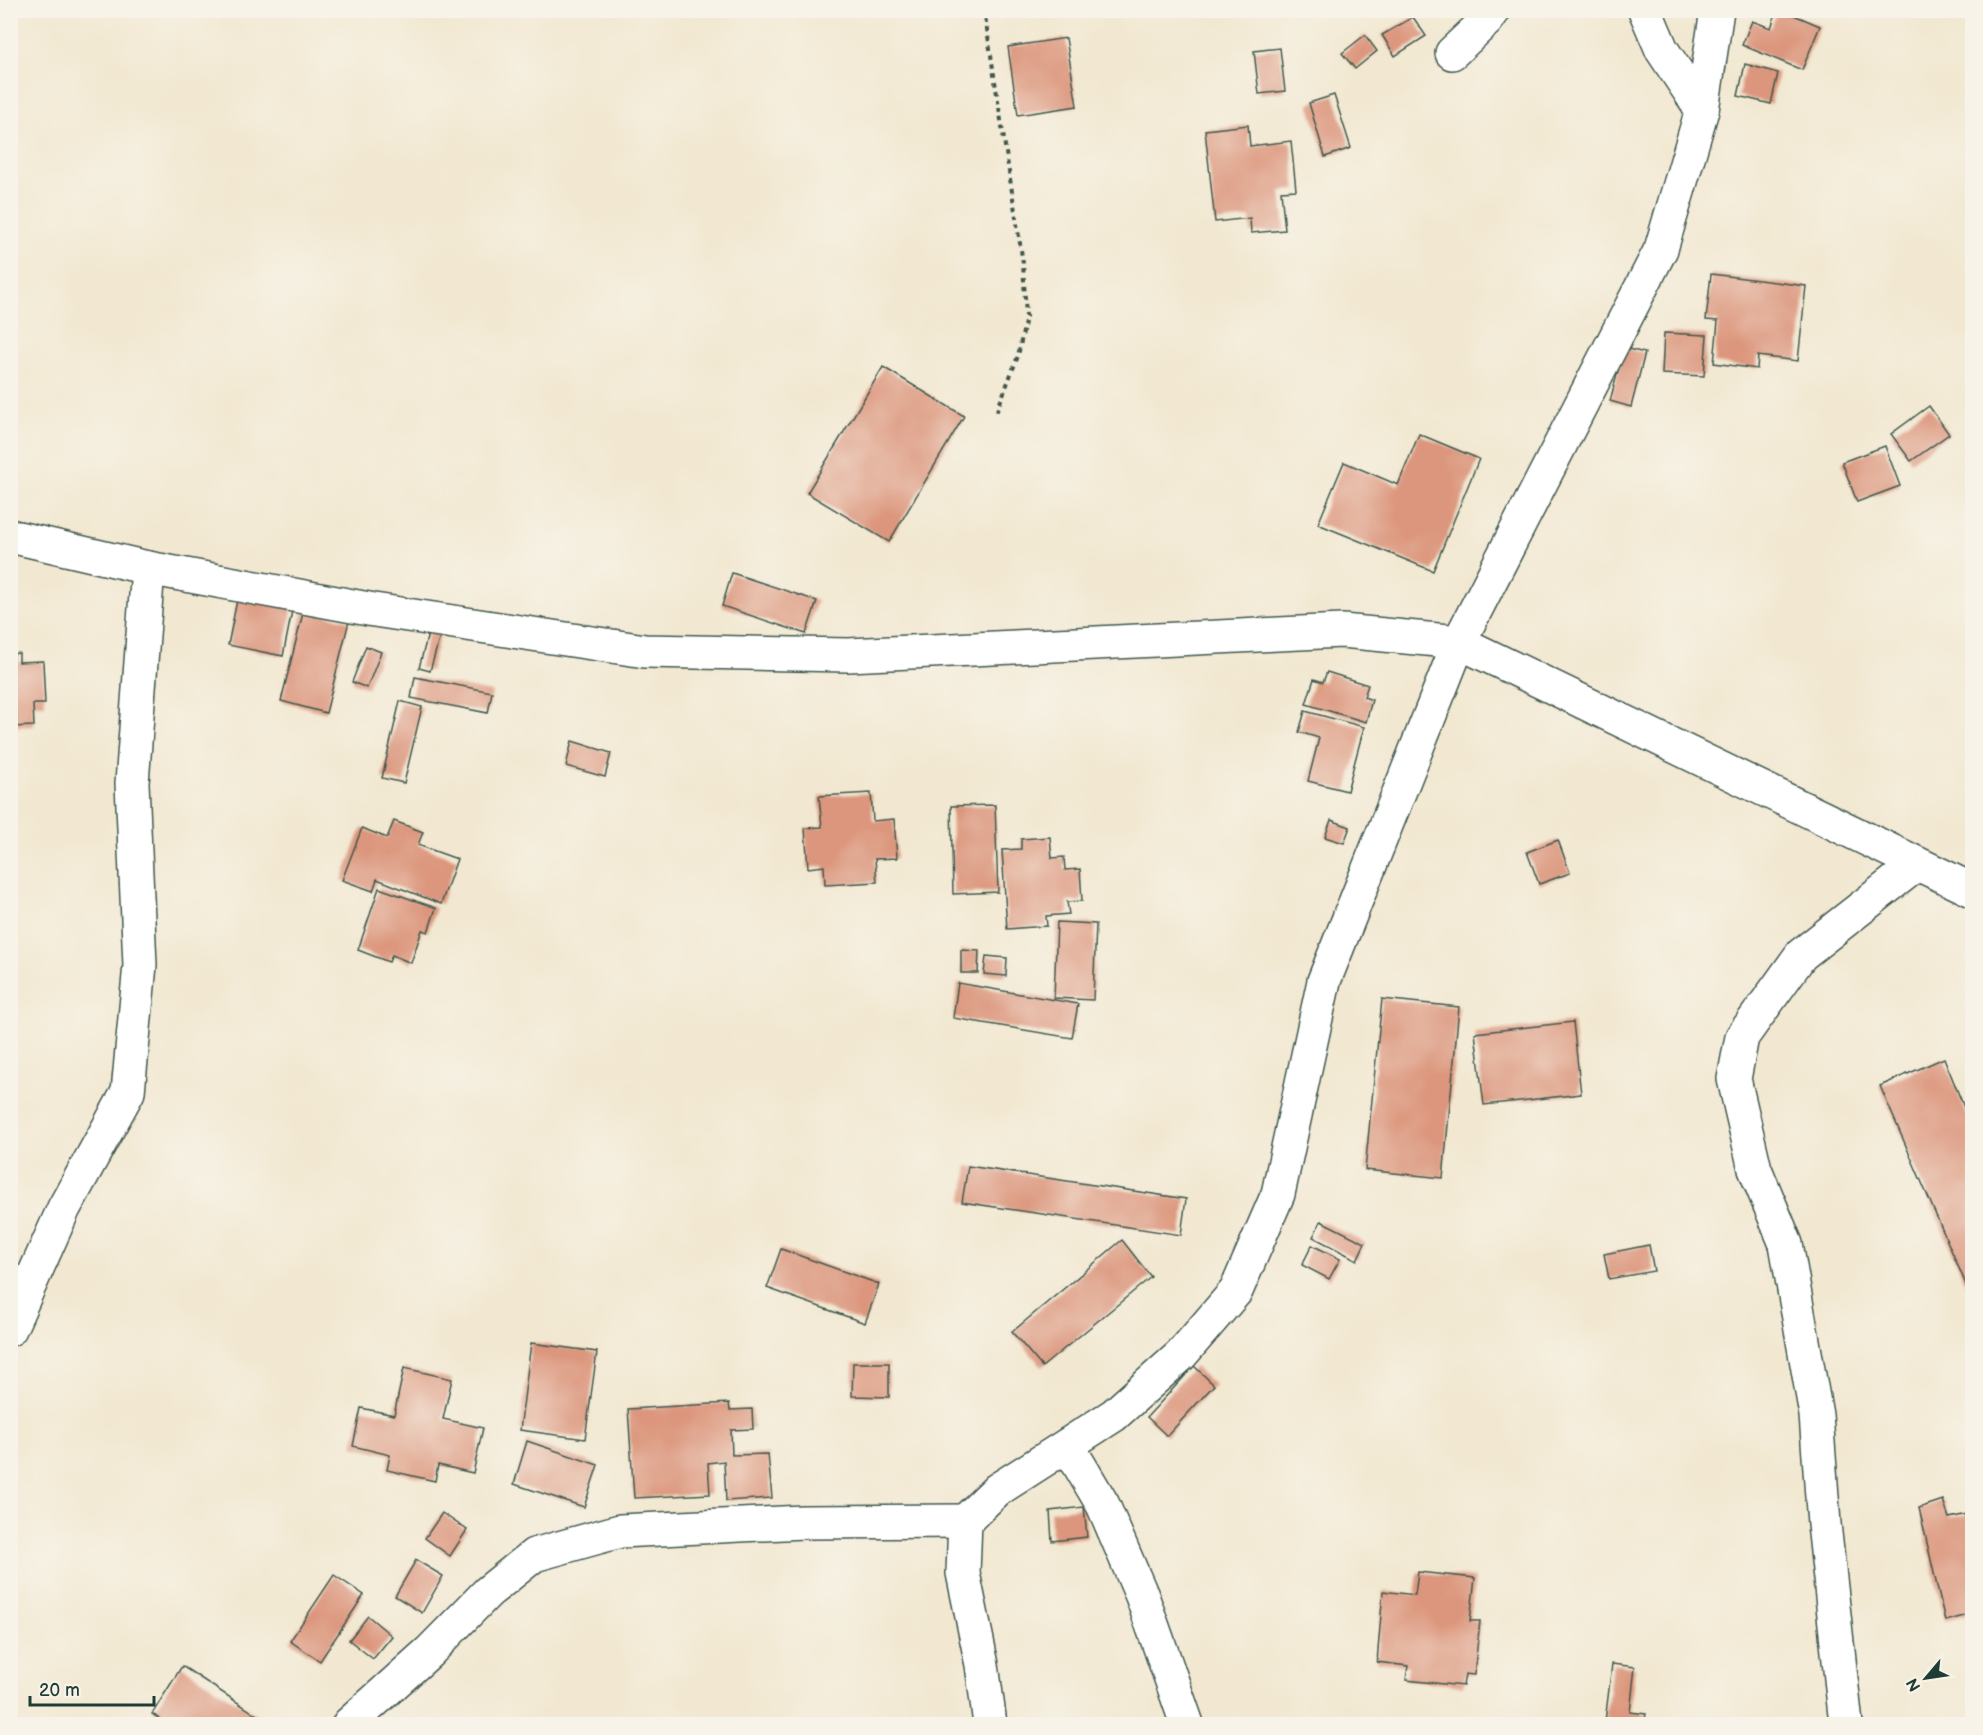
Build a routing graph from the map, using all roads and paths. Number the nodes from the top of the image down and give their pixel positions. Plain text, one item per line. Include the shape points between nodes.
1 (984, 10) edge
2 (1494, 10) edge
3 (1645, 10) edge
4 (1717, 10) edge
5 (1452, 53) dead end
6 (1702, 110) junction
7 (996, 413) dead end
8 (10, 536) edge
9 (148, 568) junction
10 (1459, 642) junction
11 (1917, 864) junction
12 (1972, 890) edge
13 (10, 1329) edge
14 (1068, 1446) junction
15 (965, 1521) junction
16 (349, 1725) edge
17 (990, 1725) edge
18 (1187, 1725) edge
19 (1846, 1725) edge

1 - 7 path via 1023,263 1026,317 1018,356
2 - 5 street
3 - 6 street via 1662,50
4 - 6 street
6 - 10 street via 1661,249
8 - 9 street
9 - 10 street via 374,610 645,651 848,655 1341,631
9 - 13 street via 132,783 140,965 128,1092 64,1208
10 - 11 street
10 - 14 street via 1324,981 1278,1194 1236,1291 1181,1355 1114,1415
11 - 12 street
11 - 19 street via 1801,955 1742,1037 1734,1079 1755,1169 1786,1244 1816,1415
14 - 15 street via 997,1491
14 - 18 street via 1107,1515 1142,1596
15 - 16 street via 803,1522 620,1531 534,1555 488,1592
15 - 17 street via 963,1574

